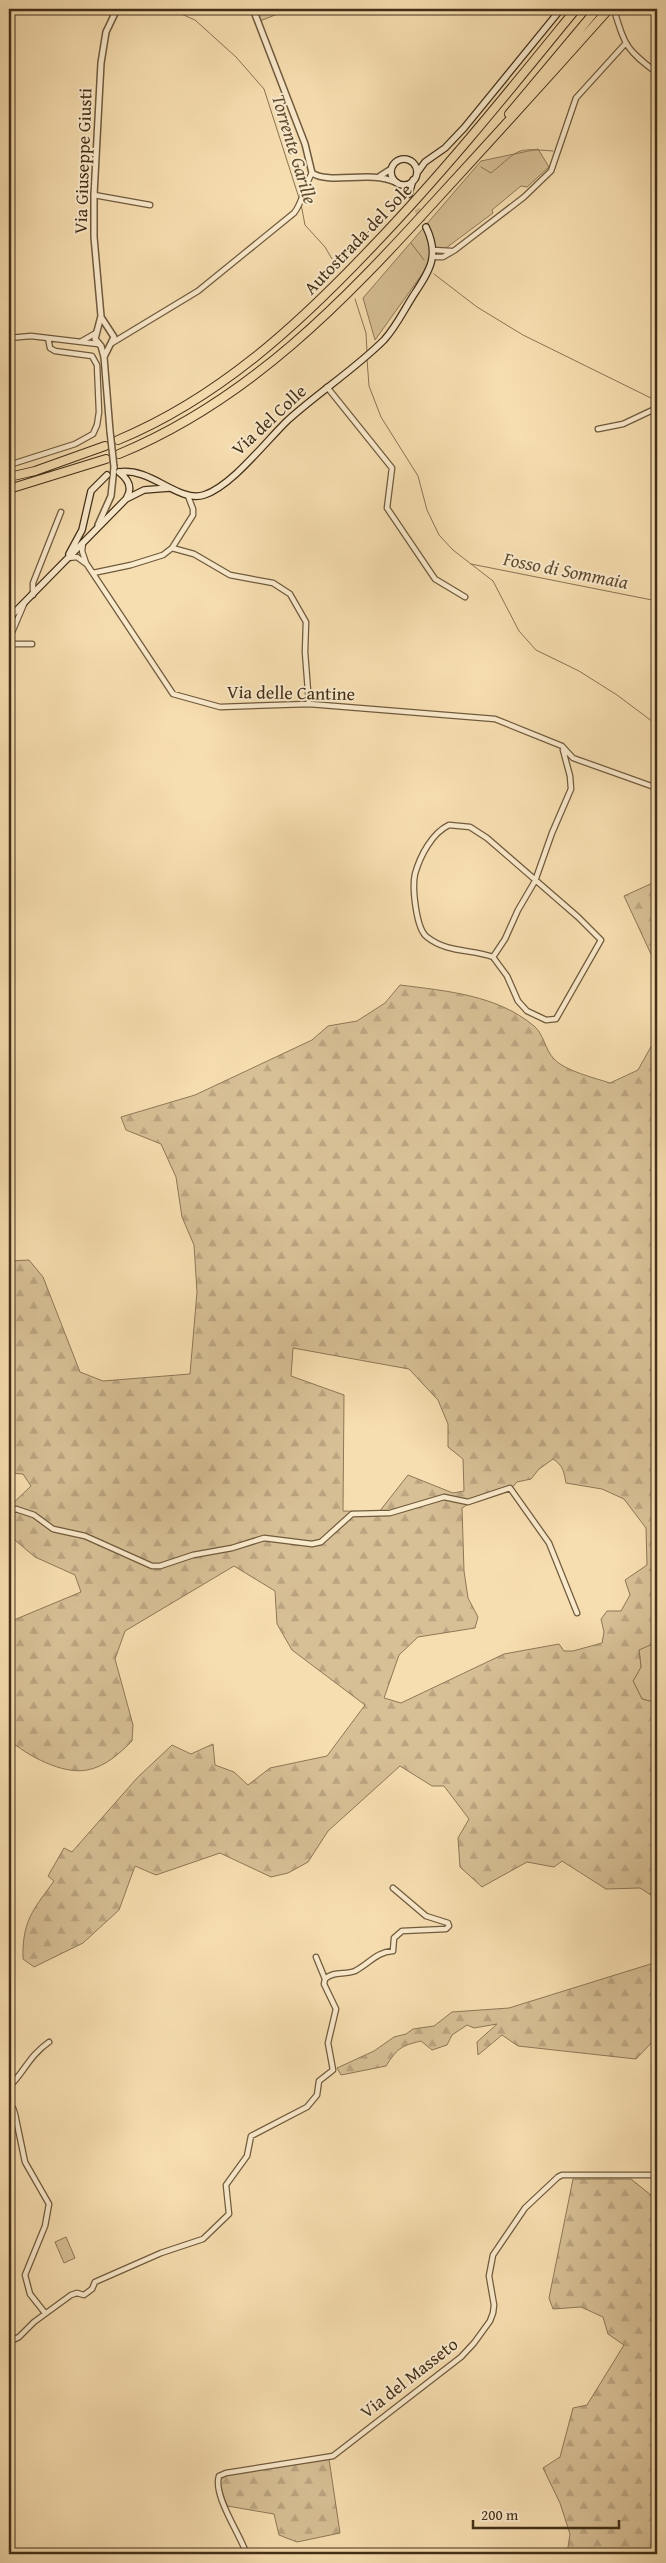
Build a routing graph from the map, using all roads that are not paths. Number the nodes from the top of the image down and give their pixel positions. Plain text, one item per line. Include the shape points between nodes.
1 (117, 9) edge
2 (252, 9) edge
3 (561, 9) edge
4 (576, 9) edge
5 (597, 9) edge
6 (629, 9) edge
7 (612, 10) edge
8 (625, 44) junction
9 (657, 73) edge
10 (412, 162) junction
11 (425, 162) junction
12 (391, 169) junction
13 (312, 173) junction
14 (380, 176) junction
15 (415, 176) junction
16 (454, 182) junction
17 (398, 183) junction
18 (94, 195) junction
19 (150, 205) dead end
20 (426, 227) tunnel mouth
21 (434, 250) junction
22 (455, 250) junction
23 (433, 257) junction
24 (101, 316) junction
25 (107, 328) junction
26 (97, 331) junction
27 (9, 338) edge
28 (48, 338) junction
29 (82, 341) junction
30 (111, 344) junction
31 (100, 345) junction
32 (104, 358) junction
33 (327, 387) junction
34 (657, 408) edge
35 (598, 429) dead end
36 (118, 440) dead end
37 (104, 446) dead end
38 (119, 454) dead end
39 (106, 459) dead end
40 (9, 465) edge
41 (107, 475) dead end
42 (9, 477) edge
43 (171, 488) junction
44 (9, 489) edge
45 (188, 496) junction
46 (126, 499) junction
47 (61, 512) dead end
48 (92, 534) junction
49 (85, 540) junction
50 (172, 548) junction
51 (68, 557) junction
52 (86, 563) junction
53 (93, 573) junction
54 (33, 595) junction
55 (465, 597) dead end
56 (25, 603) junction
57 (9, 618) edge
58 (10, 640) edge
59 (32, 644) dead end
60 (308, 704) junction
61 (562, 746) junction
62 (657, 788) edge
63 (535, 881) junction
64 (493, 957) junction
65 (9, 1512) edge
66 (577, 1613) dead end
67 (393, 1888) dead end
68 (316, 1957) dead end
69 (325, 1979) junction
70 (49, 2042) dead end
71 (9, 2087) edge
72 (9, 2105) edge
73 (657, 2176) edge
74 (46, 2313) junction
75 (9, 2342) edge
76 (250, 2554) edge

1 - 18 street, Via Giuseppe Giusti via 106,32 100,63
2 - 13 street via 306,144
3 - 11 main road via 464,128 445,148
4 - 36 highway, Autostrada del Sole via 455,158 336,284 273,343 220,385
5 - 16 highway, Autostrada del Sole
6 - 7 street
7 - 8 street
7 - 16 highway, Autostrada del Sole
8 - 9 street via 640,61
8 - 22 street via 576,98 551,171 524,197
10 - 11 main road
10 - 12 main road via 402,161
10 - 15 main road via 416,166
11 - 15 main road
12 - 14 street
12 - 17 main road via 391,178
13 - 14 street via 323,176
13 - 30 street via 294,213 198,291
14 - 17 street
15 - 17 main road
15 - 17 main road via 409,194
16 - 38 highway, Autostrada del Sole via 344,300 260,372 182,422
18 - 19 street
18 - 24 street, Via Giuseppe Giusti
20 - 21 main road
21 - 22 street
21 - 23 main road, Via del Colle
22 - 23 street via 443,257
23 - 33 main road, Via del Colle via 426,276 391,330
24 - 25 street, Via Giuseppe Giusti
24 - 26 street, Via Giuseppe Giusti
25 - 26 street
25 - 30 street, Via Giuseppe Giusti via 114,334
26 - 29 street
26 - 31 street, Via Giuseppe Giusti via 95,339
27 - 28 street
28 - 29 street
28 - 40 street via 50,348 55,351 92,356 98,365 97,425 87,439
29 - 31 street
30 - 31 street
30 - 32 street, Via Giuseppe Giusti
31 - 32 street, Via Giuseppe Giusti
32 - 48 street, Via Giuseppe Giusti, bridge via 114,466 109,502
33 - 45 main road, Via del Colle via 287,421 228,481 203,495
33 - 55 street via 392,468 387,508 435,579
34 - 35 street via 623,424
37 - 42 highway
39 - 44 highway
41 - 51 main road via 92,491 82,530
43 - 45 main road
43 - 46 main road via 144,490
43 - 46 main road via 137,473 119,472 130,489
45 - 50 street via 193,515
46 - 48 main road
47 - 54 street via 33,583
48 - 49 main road
49 - 51 main road
49 - 52 street, Via delle Cantine via 82,551
50 - 53 street via 151,560
50 - 60 street via 194,554 230,575 274,583 290,594 306,622
51 - 52 street via 77,557
51 - 54 main road
52 - 53 street, Via delle Cantine
53 - 60 street, Via delle Cantine via 173,694 220,707
54 - 56 main road
56 - 57 main road
56 - 58 street
58 - 59 street
60 - 61 street, Via delle Cantine via 495,719
61 - 62 street, Via delle Cantine via 573,758
61 - 63 street via 568,762 571,789
63 - 64 street
63 - 64 street via 601,940 556,1018 546,1020 527,1011
63 - 64 street via 470,827 449,825 434,835 415,874 420,928 425,936 438,944
65 - 66 street via 16,1510 34,1516 53,1529 85,1536 152,1566 160,1566 264,1538 312,1544 321,1542 352,1514 390,1514 444,1497 468,1502 510,1488 549,1542
67 - 69 street via 426,1916 449,1926 446,1929 402,1931 394,1938 393,1951 381,1952 353,1972 332,1974
68 - 69 street
69 - 74 street via 324,1984 336,2010 328,2043 333,2070 320,2081 315,2098 307,2107 251,2136 247,2156 226,2185 228,2214 203,2239 110,2274 95,2282 88,2292 71,2295
70 - 71 street via 29,2058 22,2074
72 - 74 street via 14,2108 26,2162 49,2204 46,2226 25,2274 30,2294
73 - 76 street, Via del Masseto via 558,2177 525,2208 493,2255 489,2276 493,2313 461,2357 332,2456 219,2476 218,2486 229,2516
74 - 75 street

